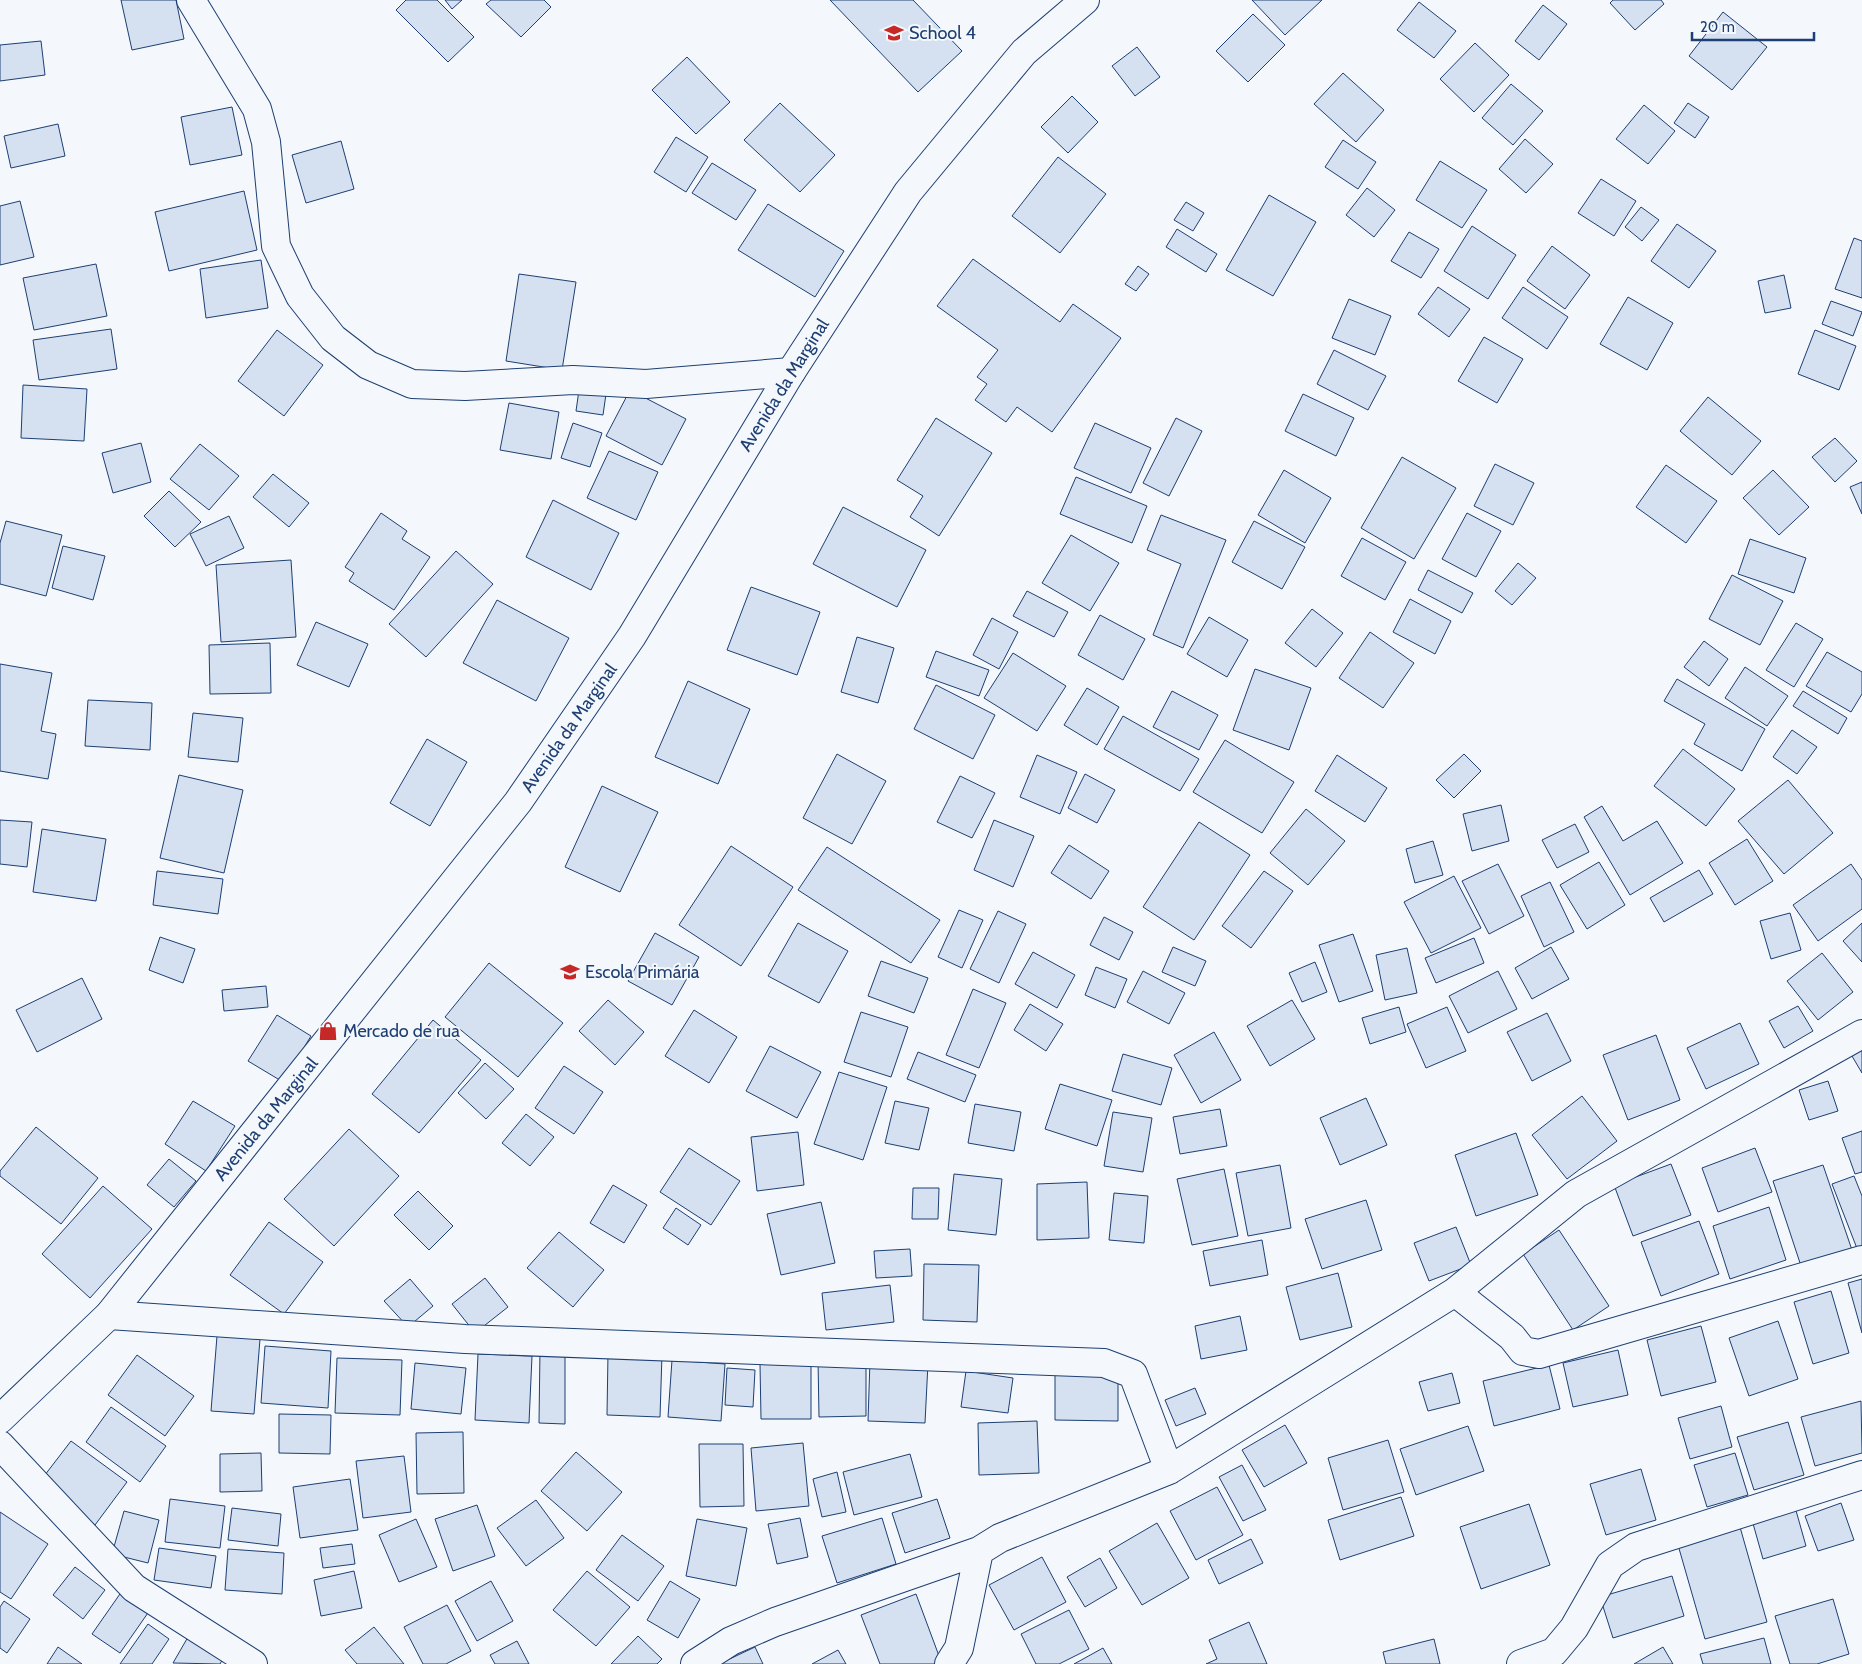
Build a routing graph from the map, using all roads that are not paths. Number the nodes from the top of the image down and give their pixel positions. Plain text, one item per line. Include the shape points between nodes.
1 (191, 0) edge
2 (1085, 0) edge
3 (791, 372) junction
4 (1862, 1034) edge
5 (1862, 1260) edge
6 (1455, 1292) junction
7 (108, 1315) junction
8 (0, 1419) edge
9 (0, 1445) edge
10 (1169, 1470) junction
11 (1862, 1475) edge
12 (979, 1551) junction
13 (253, 1664) edge
14 (695, 1664) edge
15 (949, 1664) edge
16 (1521, 1664) edge

1 - 3 street via 257,109 266,142 276,246 300,296 333,338 368,365 412,384 465,386 573,380 646,384
2 - 3 street, Avenida da Marginal via 1024,52 908,192
3 - 7 street, Avenida da Marginal via 632,636 518,802
4 - 6 street via 1576,1194
5 - 6 street via 1539,1354 1523,1351 1512,1337
6 - 10 street
7 - 8 street, Avenida da Marginal
7 - 10 street via 465,1339 1104,1363 1133,1374
9 - 13 street via 134,1588
10 - 12 street via 1000,1538
11 - 16 street via 1636,1546 1610,1565 1574,1628 1554,1652
12 - 14 street via 775,1622 731,1641
12 - 15 street via 959,1648

